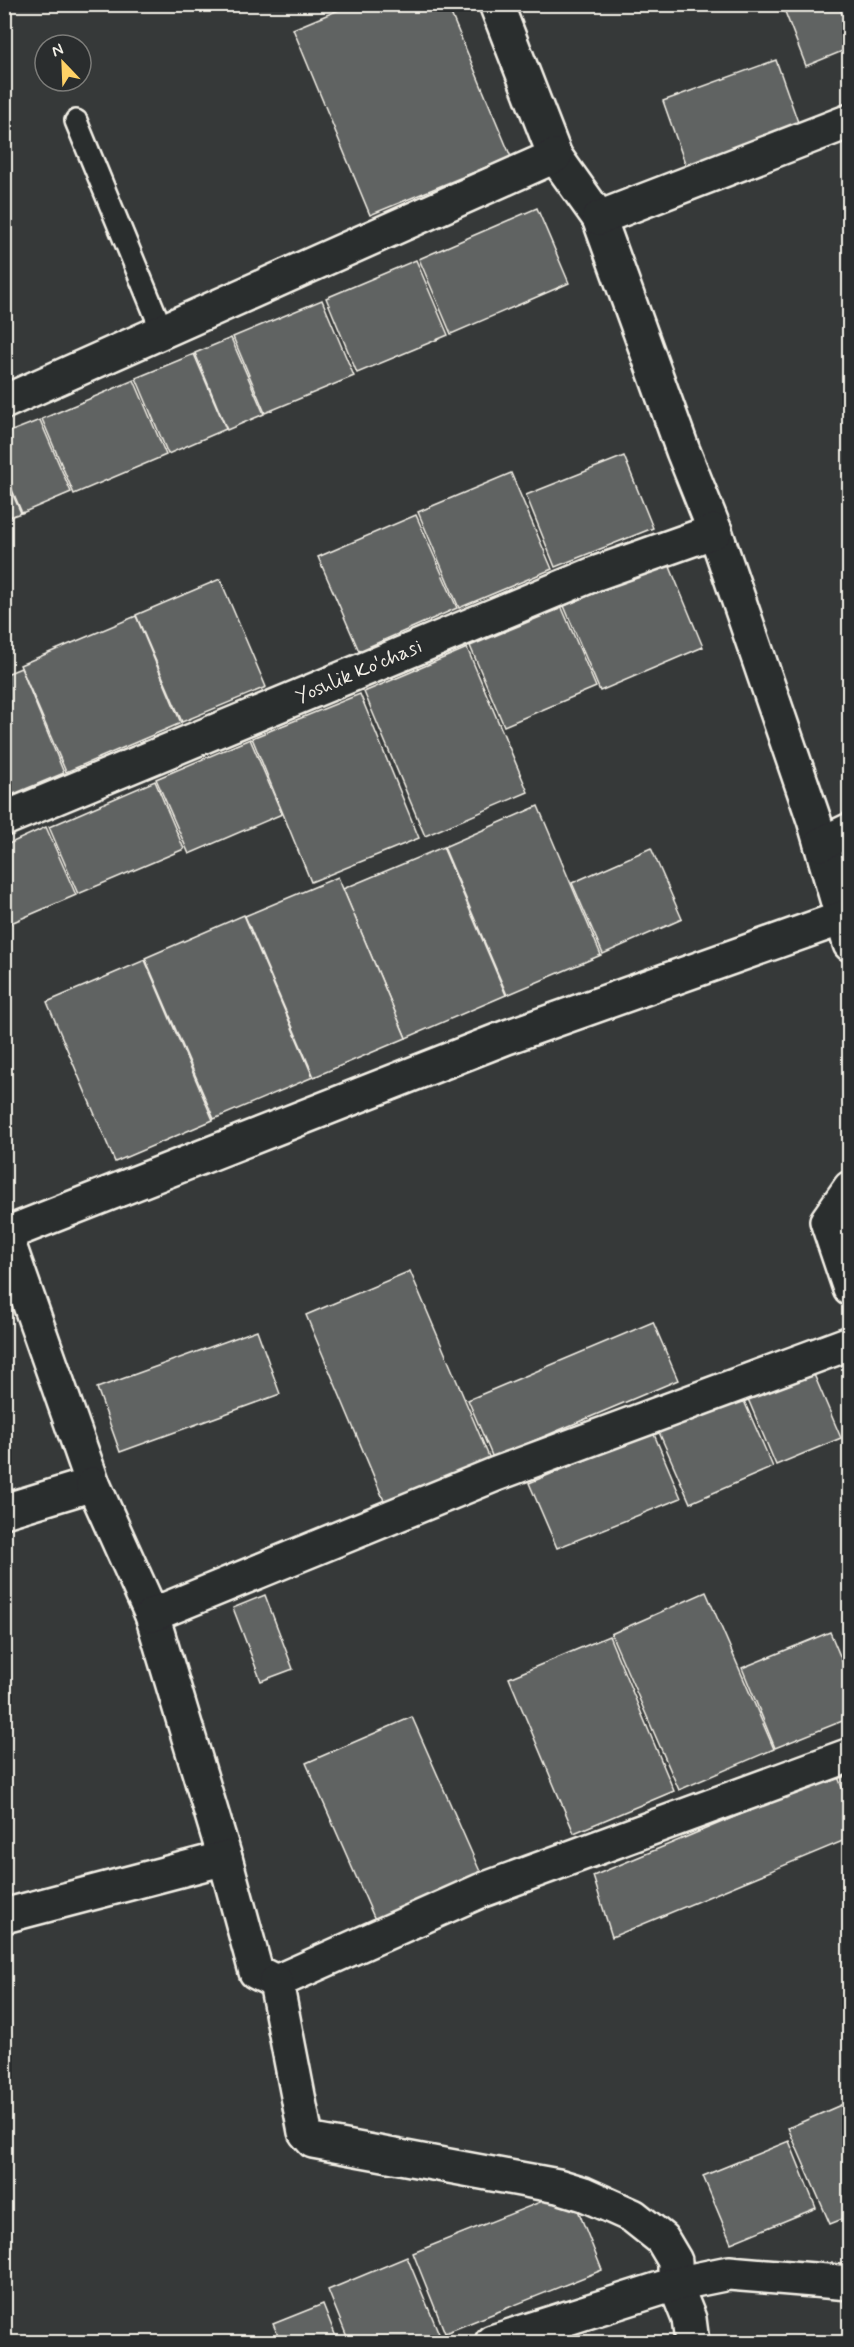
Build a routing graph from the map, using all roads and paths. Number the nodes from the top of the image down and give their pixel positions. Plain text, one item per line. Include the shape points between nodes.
1 (496, 4) edge
2 (76, 121) dead end
3 (849, 121) edge
4 (555, 156) junction
5 (599, 218) junction
6 (163, 333) junction
7 (4, 402) edge
8 (715, 531) junction
9 (4, 819) edge
10 (835, 837) edge
11 (846, 931) edge
12 (849, 1188) edge
13 (5, 1233) edge
14 (849, 1289) edge
15 (849, 1343) edge
16 (93, 1484) junction
17 (4, 1511) edge
18 (152, 1615) junction
19 (849, 1755) edge
20 (225, 1858) junction
21 (4, 1916) edge
22 (276, 1982) junction
23 (849, 2283) edge
24 (675, 2284) junction
25 (492, 2343) edge
26 (692, 2343) edge

1 - 4 street
2 - 6 lane
3 - 5 street
4 - 5 street
4 - 6 street
5 - 8 street
6 - 7 street
8 - 9 street, Yoshlik Ko'chasi via 594,574
8 - 10 street
10 - 11 street
11 - 13 street via 507,1037
12 - 14 street via 827,1221
13 - 16 street
15 - 18 street via 496,1474
16 - 17 street
16 - 18 street
18 - 20 street
19 - 22 street via 480,1891
20 - 21 street
20 - 22 street via 256,1972
22 - 24 street via 305,2132 313,2141 468,2168 584,2194 633,2216 662,2239 675,2261
23 - 24 street via 729,2273
24 - 25 street
24 - 26 street

